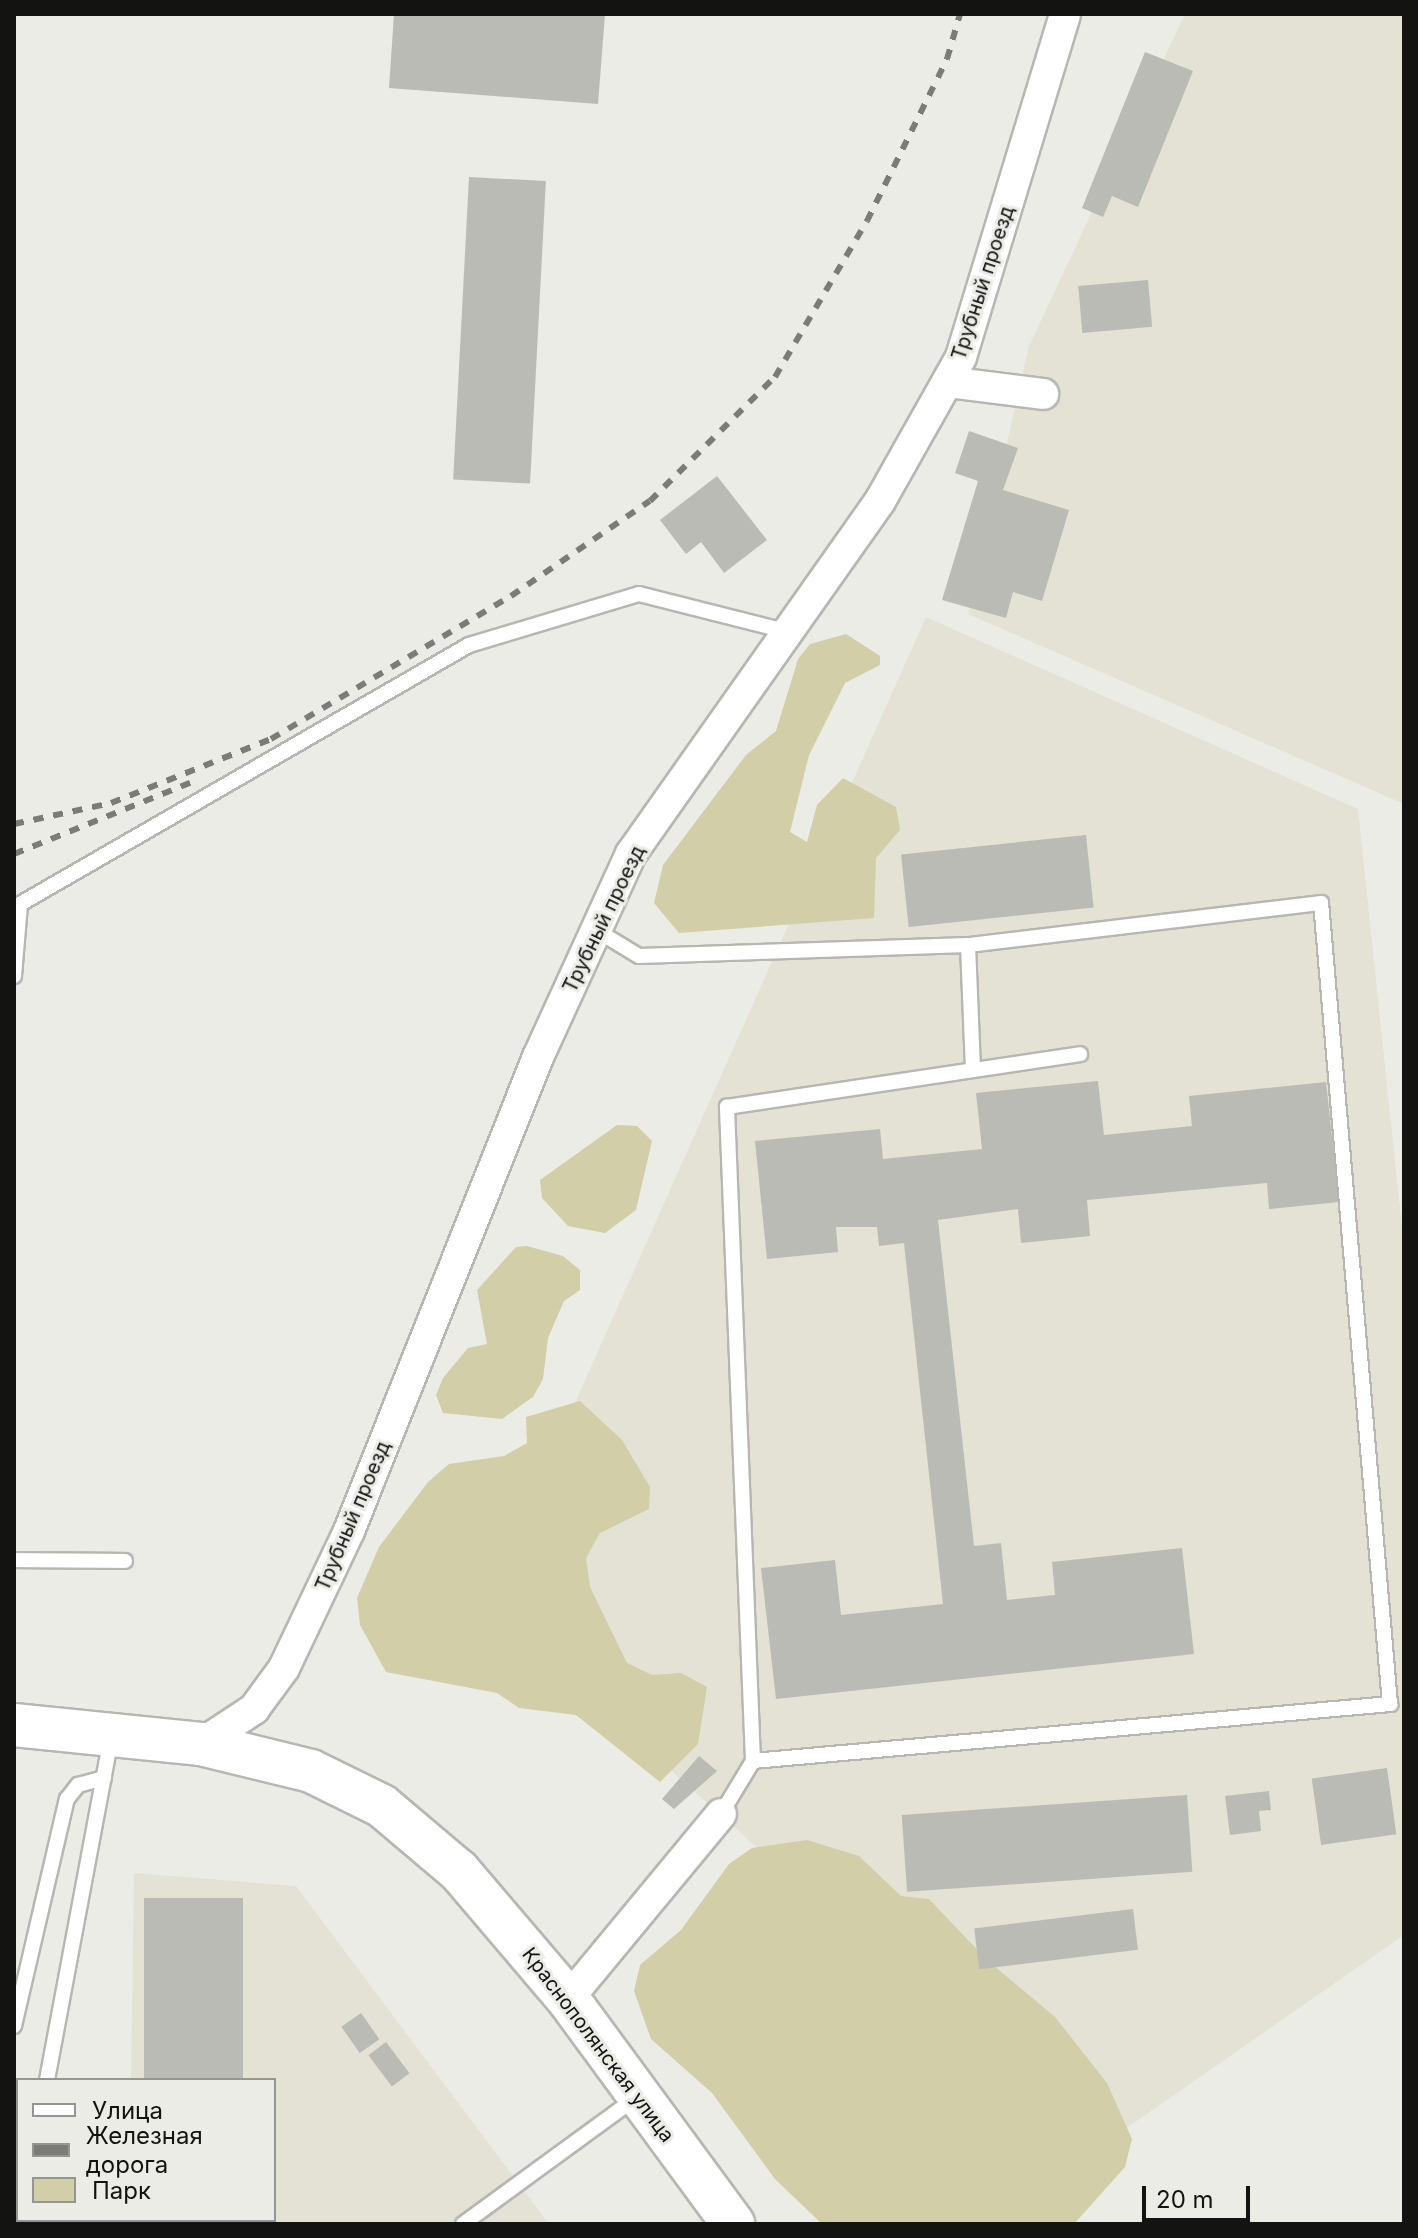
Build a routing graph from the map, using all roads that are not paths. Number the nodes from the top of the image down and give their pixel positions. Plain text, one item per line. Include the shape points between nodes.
1 (1065, 14) edge
2 (948, 382) junction
3 (1043, 394) dead end
4 (789, 633) junction
5 (17, 905) edge
6 (596, 930) junction
7 (968, 945) junction
8 (14, 976) edge
9 (1080, 1054) dead end
10 (973, 1067) junction
11 (14, 1560) edge
12 (125, 1561) dead end
13 (14, 1725) edge
14 (112, 1733) junction
15 (201, 1744) junction
16 (753, 1761) junction
17 (104, 1778) junction
18 (721, 1814) joint
19 (568, 1999) junction
20 (14, 2026) edge
21 (47, 2078) edge
22 (637, 2097) junction
23 (463, 2224) edge
24 (733, 2224) edge

1 - 2 street, Трубный проезд via 961,357
2 - 3 street
2 - 4 street, Трубный проезд via 880,501
4 - 5 lane via 639,594 469,645
4 - 6 street, Трубный проезд via 631,854
5 - 8 lane
6 - 7 lane via 639,956
6 - 15 street, Трубный проезд via 538,1057 349,1531 284,1668 254,1709
7 - 10 lane
7 - 16 lane via 1321,903 1390,1704
9 - 10 lane
10 - 16 lane via 727,1107
11 - 12 lane
13 - 14 main road, Краснополянская улица
14 - 15 main road, Краснополянская улица
14 - 17 lane
15 - 19 main road, Краснополянская улица via 311,1771 382,1806 459,1871
16 - 18 lane
17 - 20 lane via 78,1785 67,1799
17 - 21 lane
18 - 19 street
19 - 22 main road, Краснополянская улица
22 - 23 lane
22 - 24 main road, Краснополянская улица

